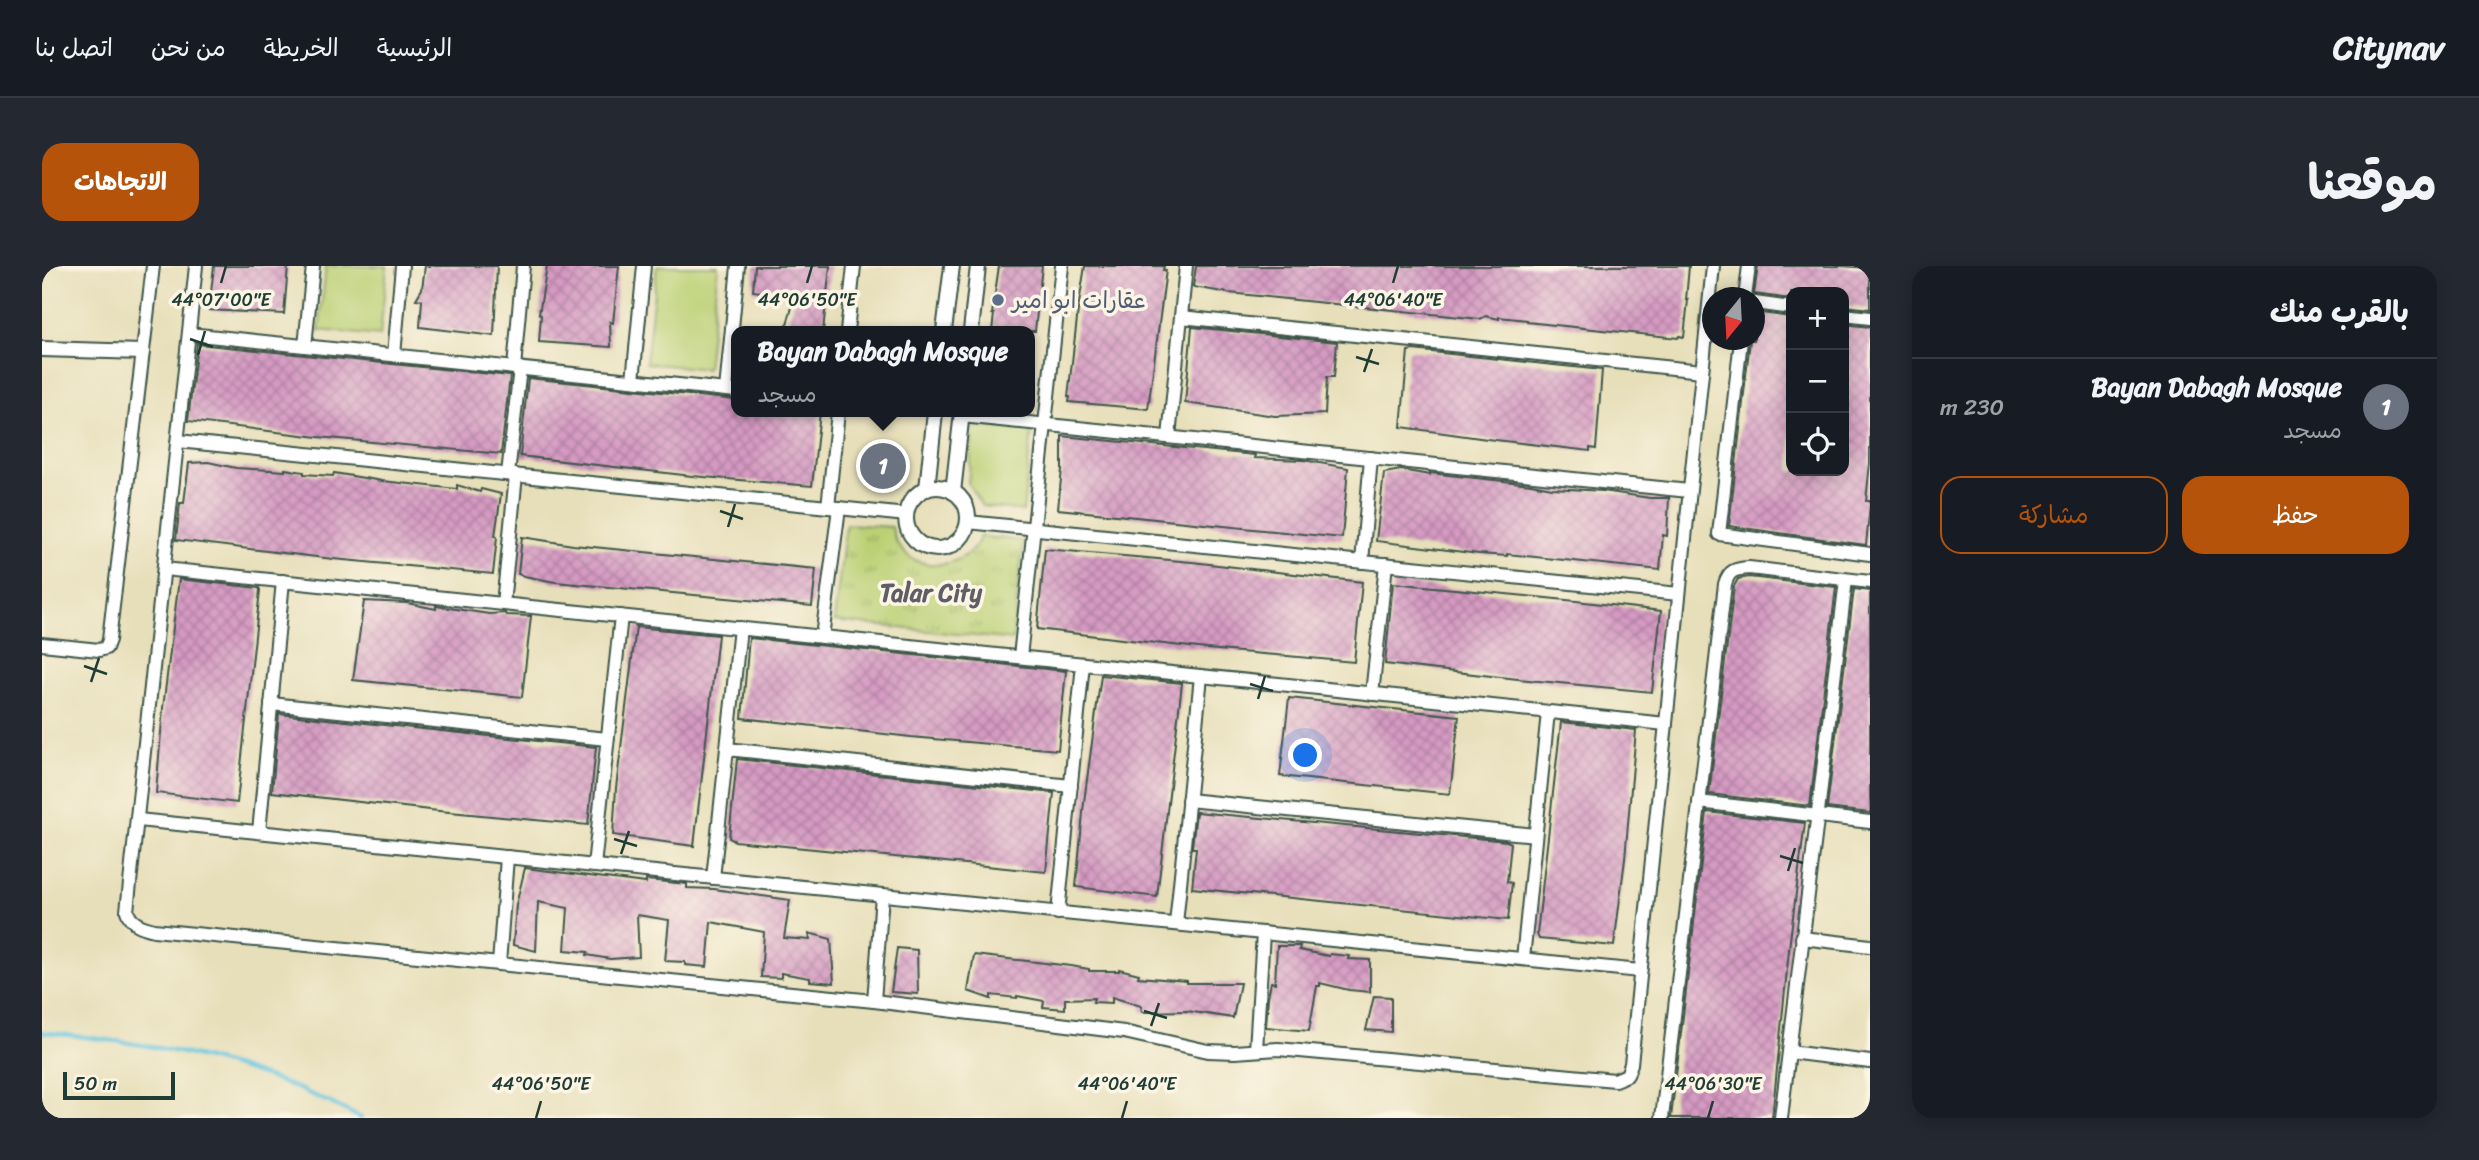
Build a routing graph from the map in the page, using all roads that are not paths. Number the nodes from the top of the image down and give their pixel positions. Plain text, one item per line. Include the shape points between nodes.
1 (153, 266) edge
2 (196, 266) edge
3 (313, 266) edge
4 (402, 266) edge
5 (523, 266) edge
6 (644, 266) edge
7 (738, 266) edge
8 (854, 266) edge
9 (951, 266) edge
10 (978, 266) edge
11 (1062, 266) edge
12 (1186, 266) edge
13 (1713, 266) edge
14 (1749, 266) edge
15 (1746, 287) edge
16 (1765, 304) edge
17 (1786, 307) edge
18 (1849, 316) edge
19 (1181, 317) junction
20 (1870, 318) edge
21 (735, 326) edge
22 (848, 326) edge
23 (945, 326) edge
24 (972, 326) edge
25 (189, 334) junction
26 (305, 346) junction
27 (42, 349) edge
28 (1740, 350) edge
29 (142, 352) junction
30 (394, 355) junction
31 (517, 368) junction
32 (1702, 371) junction
33 (633, 380) junction
34 (731, 390) edge
35 (838, 417) edge
36 (934, 417) edge
37 (962, 417) edge
38 (985, 417) edge
39 (1045, 425) junction
40 (1169, 437) junction
41 (178, 441) junction
42 (1371, 458) junction
43 (512, 475) junction
44 (927, 489) junction
45 (1689, 491) junction
46 (953, 492) junction
47 (834, 508) junction
48 (907, 515) junction
49 (968, 522) junction
50 (1035, 529) junction
51 (1870, 554) edge
52 (1362, 562) junction
53 (1386, 564) junction
54 (164, 569) junction
55 (1846, 580) junction
56 (283, 581) junction
57 (1870, 582) edge
58 (1679, 594) junction
59 (503, 604) junction
60 (621, 616) junction
61 (740, 628) junction
62 (822, 637) junction
63 (42, 644) edge
64 (1020, 657) junction
65 (1083, 664) junction
66 (1201, 676) junction
67 (1372, 694) junction
68 (271, 704) junction
69 (1548, 712) junction
70 (1666, 724) junction
71 (607, 739) junction
72 (727, 750) junction
73 (1071, 786) junction
74 (1188, 800) junction
75 (1699, 802) junction
76 (1817, 816) junction
77 (138, 820) junction
78 (1870, 822) edge
79 (259, 832) junction
80 (1535, 835) junction
81 (507, 857) junction
82 (594, 866) junction
83 (713, 878) junction
84 (882, 895) junction
85 (1058, 913) junction
86 (1176, 924) junction
87 (1263, 933) junction
88 (1802, 938) junction
89 (1870, 946) edge
90 (1523, 959) junction
91 (499, 964) junction
92 (1640, 971) junction
93 (874, 1001) junction
94 (1256, 1050) junction
95 (1789, 1052) junction
96 (1870, 1062) edge
97 (1662, 1118) edge
98 (1781, 1118) edge

1 - 29 street
2 - 25 street
3 - 26 street
4 - 30 street
5 - 31 street
6 - 33 street
7 - 21 street
8 - 22 street
9 - 23 street
10 - 24 street
11 - 39 street
12 - 19 street
13 - 32 street
14 - 15 street
16 - 17 street
18 - 20 street
19 - 32 street
19 - 40 street
25 - 26 street
25 - 41 street
26 - 30 street
27 - 29 street
28 - 51 street via 1719,534
29 - 63 street via 109,640 106,648 99,650
30 - 31 street
31 - 33 street
31 - 43 street
32 - 45 street
33 - 34 street
35 - 47 street
36 - 44 street
37 - 46 street
38 - 39 street
39 - 40 street
39 - 50 street
40 - 42 street
41 - 43 street
41 - 54 street
42 - 45 street
42 - 52 street
43 - 47 street
43 - 59 street
44 - 46 street
44 - 48 street via 915,496
45 - 58 street
46 - 49 street via 966,506
47 - 48 street
47 - 62 street
48 - 49 street via 911,535 938,549 963,536
49 - 50 street
50 - 52 street
50 - 64 street
52 - 53 street
53 - 58 street
53 - 67 street
54 - 56 street
54 - 77 street
55 - 57 street
55 - 75 street via 1749,568 1728,574
55 - 76 street
56 - 59 street
56 - 68 street
58 - 70 street
59 - 60 street
60 - 61 street
60 - 71 street
61 - 62 street
61 - 72 street
62 - 64 street
64 - 65 street
65 - 66 street
65 - 73 street
66 - 67 street
66 - 74 street
67 - 69 street
68 - 71 street
68 - 79 street
69 - 70 street
69 - 80 street
70 - 92 street
71 - 82 street
72 - 73 street
72 - 83 street
73 - 85 street
74 - 80 street
74 - 86 street
75 - 76 street
75 - 97 street
76 - 78 street
76 - 88 street
77 - 79 street
77 - 91 street via 127,911 142,927
79 - 81 street
80 - 90 street
81 - 82 street
81 - 91 street
82 - 83 street
83 - 84 street
84 - 85 street
84 - 93 street
85 - 86 street
86 - 87 street
87 - 90 street
87 - 94 street
88 - 89 street
88 - 95 street
90 - 92 street
91 - 93 street
92 - 94 street via 1632,1064 1628,1075 1615,1080
93 - 94 street via 1124,1032 1208,1051
95 - 96 street
95 - 98 street

